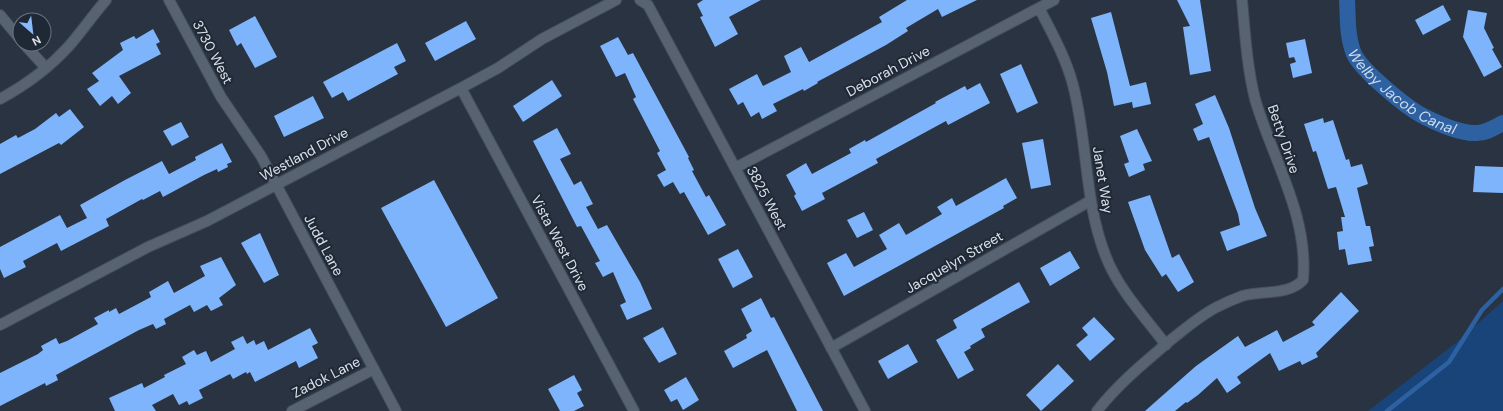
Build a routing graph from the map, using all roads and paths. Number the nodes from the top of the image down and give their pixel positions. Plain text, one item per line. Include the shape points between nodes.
1 (106, 0) edge
2 (168, 0) edge
3 (616, 0) edge
4 (640, 0) edge
5 (1054, 0) edge
6 (1242, 0) edge
7 (1040, 8) junction
8 (0, 15) edge
9 (12, 29) edge
10 (31, 52) edge
11 (46, 68) junction
12 (461, 88) junction
13 (220, 97) joint
14 (0, 99) edge
15 (735, 168) junction
16 (276, 185) junction
17 (1090, 201) junction
18 (0, 325) edge
19 (1166, 345) junction
20 (831, 348) junction
21 (374, 368) junction
22 (292, 411) edge
23 (396, 411) edge
24 (634, 411) edge
25 (865, 411) edge
26 (1097, 411) edge

1 - 11 street via 69,46
2 - 13 street, 3730 West
3 - 12 street, Westland Drive via 542,39 498,68
4 - 15 street, 3825 West via 648,5
5 - 7 street, Deborah Drive
6 - 19 street, Betty Drive via 1251,80 1256,101 1294,210 1303,244 1302,280 1292,289 1242,296 1222,305 1193,322
7 - 15 street, Deborah Drive
7 - 17 street, Janet Way via 1064,58 1073,85
8 - 9 street
10 - 11 street
11 - 14 street
12 - 16 street, Westland Drive
12 - 24 street, Vista West Drive
13 - 16 street, Judd Lane via 257,151
15 - 20 street, 3825 West
16 - 18 street, Westland Drive via 207,221 148,247
16 - 21 street, Judd Lane
17 - 19 street, Janet Way via 1097,232 1120,284
17 - 20 street, Jacquelyn Street
19 - 26 street via 1136,369 1110,394
20 - 25 street, 3825 West
21 - 22 street, Zadok Lane
21 - 23 street, Judd Lane

